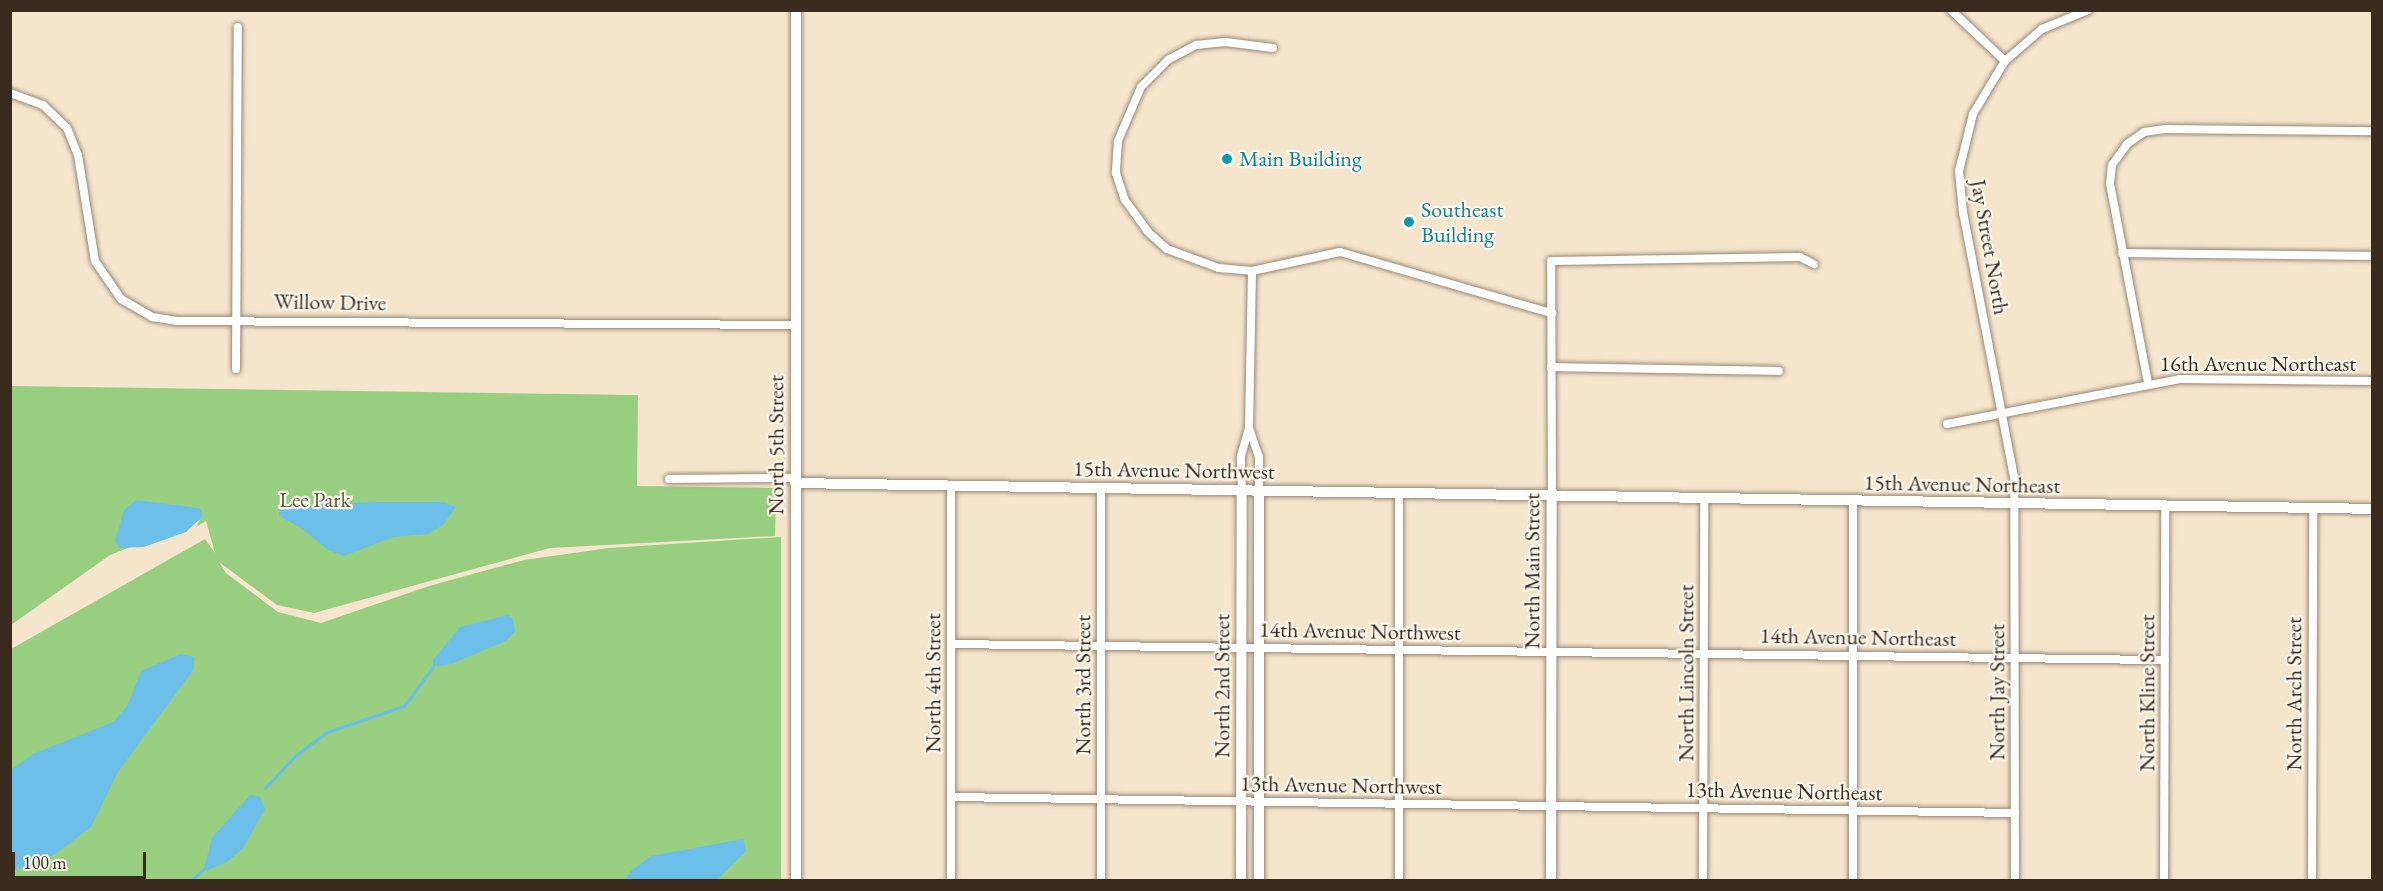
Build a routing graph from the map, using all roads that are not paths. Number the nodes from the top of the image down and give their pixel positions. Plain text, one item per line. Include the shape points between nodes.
1 (796, 10) edge
2 (1951, 10) edge
3 (2088, 10) edge
4 (238, 27) dead end
5 (1273, 48) dead end
6 (2005, 61) junction
7 (10, 93) edge
8 (2373, 131) edge
9 (2122, 254) junction
10 (2373, 256) edge
11 (1814, 264) dead end
12 (1252, 271) junction
13 (1552, 313) junction
14 (236, 320) junction
15 (796, 326) junction
16 (1551, 367) junction
17 (236, 369) dead end
18 (1779, 371) dead end
19 (2373, 381) edge
20 (2148, 383) junction
21 (2003, 413) junction
22 (1947, 423) dead end
23 (1249, 428) junction
24 (669, 479) dead end
25 (795, 481) junction
26 (951, 486) junction
27 (1101, 489) junction
28 (1242, 491) junction
29 (1258, 491) junction
30 (1400, 493) junction
31 (1552, 496) junction
32 (1704, 501) junction
33 (1853, 502) junction
34 (2015, 504) junction
35 (2165, 506) junction
36 (2313, 508) junction
37 (2373, 509) edge
38 (951, 644) junction
39 (1101, 645) junction
40 (1241, 647) junction
41 (1258, 647) junction
42 (1400, 649) junction
43 (1552, 652) junction
44 (1703, 653) junction
45 (1852, 655) junction
46 (2015, 657) junction
47 (2165, 660) junction
48 (951, 797) junction
49 (1101, 799) junction
50 (1241, 801) junction
51 (1258, 801) junction
52 (1399, 804) junction
53 (1551, 807) junction
54 (1704, 807) junction
55 (1853, 810) junction
56 (2015, 813) junction
57 (795, 880) edge
58 (951, 880) edge
59 (1101, 880) edge
60 (1241, 880) edge
61 (1259, 880) edge
62 (1399, 880) edge
63 (1551, 880) edge
64 (1704, 880) edge
65 (1853, 880) edge
66 (2015, 880) edge
67 (2164, 880) edge
68 (2312, 880) edge

1 - 15 street, North 5th Street
2 - 6 street
3 - 6 street, Jay Street North via 2042,29
4 - 14 street
5 - 12 street via 1211,42 1168,60 1132,101 1115,157 1125,201 1148,232 1167,249 1193,261
6 - 21 street, Jay Street North via 1972,114 1963,144 1959,183
7 - 14 street, Willow Drive via 43,105 57,115 73,138 95,261 121,299 152,317 176,321
8 - 9 street via 2165,129 2135,136 2116,157 2110,174
9 - 10 street
9 - 20 street
11 - 13 street, North Main Street via 1800,257 1551,261
12 - 13 street via 1340,252
12 - 23 street
13 - 16 street, North Main Street
14 - 15 street, Willow Drive
14 - 17 street
15 - 25 street, North 5th Street
16 - 18 street
16 - 31 street, North Main Street
19 - 20 street, 16th Avenue Northeast via 2194,379
20 - 21 street, 16th Avenue Northeast
21 - 22 street
21 - 34 street, Jay Street North
23 - 28 street via 1241,456
23 - 29 street via 1259,457
24 - 25 street, 15th Avenue Northwest
25 - 26 street, 15th Avenue Northwest
25 - 57 street, North 5th Street
26 - 27 street, 15th Avenue Northwest
26 - 38 street, North 4th Street
27 - 28 street, 15th Avenue Northwest
27 - 39 street, North 3rd Street
28 - 29 street, 15th Avenue Northwest
28 - 40 street, North 2nd Street
29 - 30 street, 15th Avenue Northwest
29 - 41 street, North 2nd Street
30 - 31 street, 15th Avenue Northwest
30 - 42 street
31 - 32 street, 15th Avenue Northeast
31 - 43 street, North Main Street
32 - 33 street, 15th Avenue Northeast
32 - 44 street, North Lincoln Street
33 - 34 street, 15th Avenue Northeast
33 - 45 street
34 - 35 street, 15th Avenue Northeast
34 - 46 street, North Jay Street
35 - 36 street, 15th Avenue Northeast
35 - 47 street, North Kline Street
36 - 37 street, 15th Avenue Northeast
36 - 68 street, North Arch Street
38 - 39 street, 14th Avenue Northwest
38 - 48 street, North 4th Street
39 - 40 street, 14th Avenue Northwest
39 - 49 street, North 3rd Street
40 - 41 street, 14th Avenue Northwest
40 - 50 street, North 2nd Street
41 - 42 street, 14th Avenue Northwest
41 - 51 street, North 2nd Street
42 - 43 street, 14th Avenue Northwest
42 - 52 street
43 - 44 street, 14th Avenue Northeast
43 - 53 street, North Main Street
44 - 45 street, 14th Avenue Northeast
44 - 54 street, North Lincoln Street
45 - 46 street, 14th Avenue Northeast
45 - 55 street
46 - 47 street, 14th Avenue Northeast
46 - 56 street, North Jay Street
47 - 67 street, North Kline Street
48 - 49 street, 13th Avenue Northwest
48 - 58 street, North 4th Street
49 - 50 street, 13th Avenue Northwest
49 - 59 street, North 3rd Street
50 - 51 street, 13th Avenue Northwest
50 - 60 street, North 2nd Street
51 - 52 street, 13th Avenue Northwest
51 - 61 street, North 2nd Street
52 - 53 street, 13th Avenue Northwest
52 - 62 street
53 - 54 street, 13th Avenue Northeast
53 - 63 street, North Main Street
54 - 55 street, 13th Avenue Northeast
54 - 64 street, North Lincoln Street
55 - 56 street, 13th Avenue Northeast
55 - 65 street
56 - 66 street, North Jay Street

